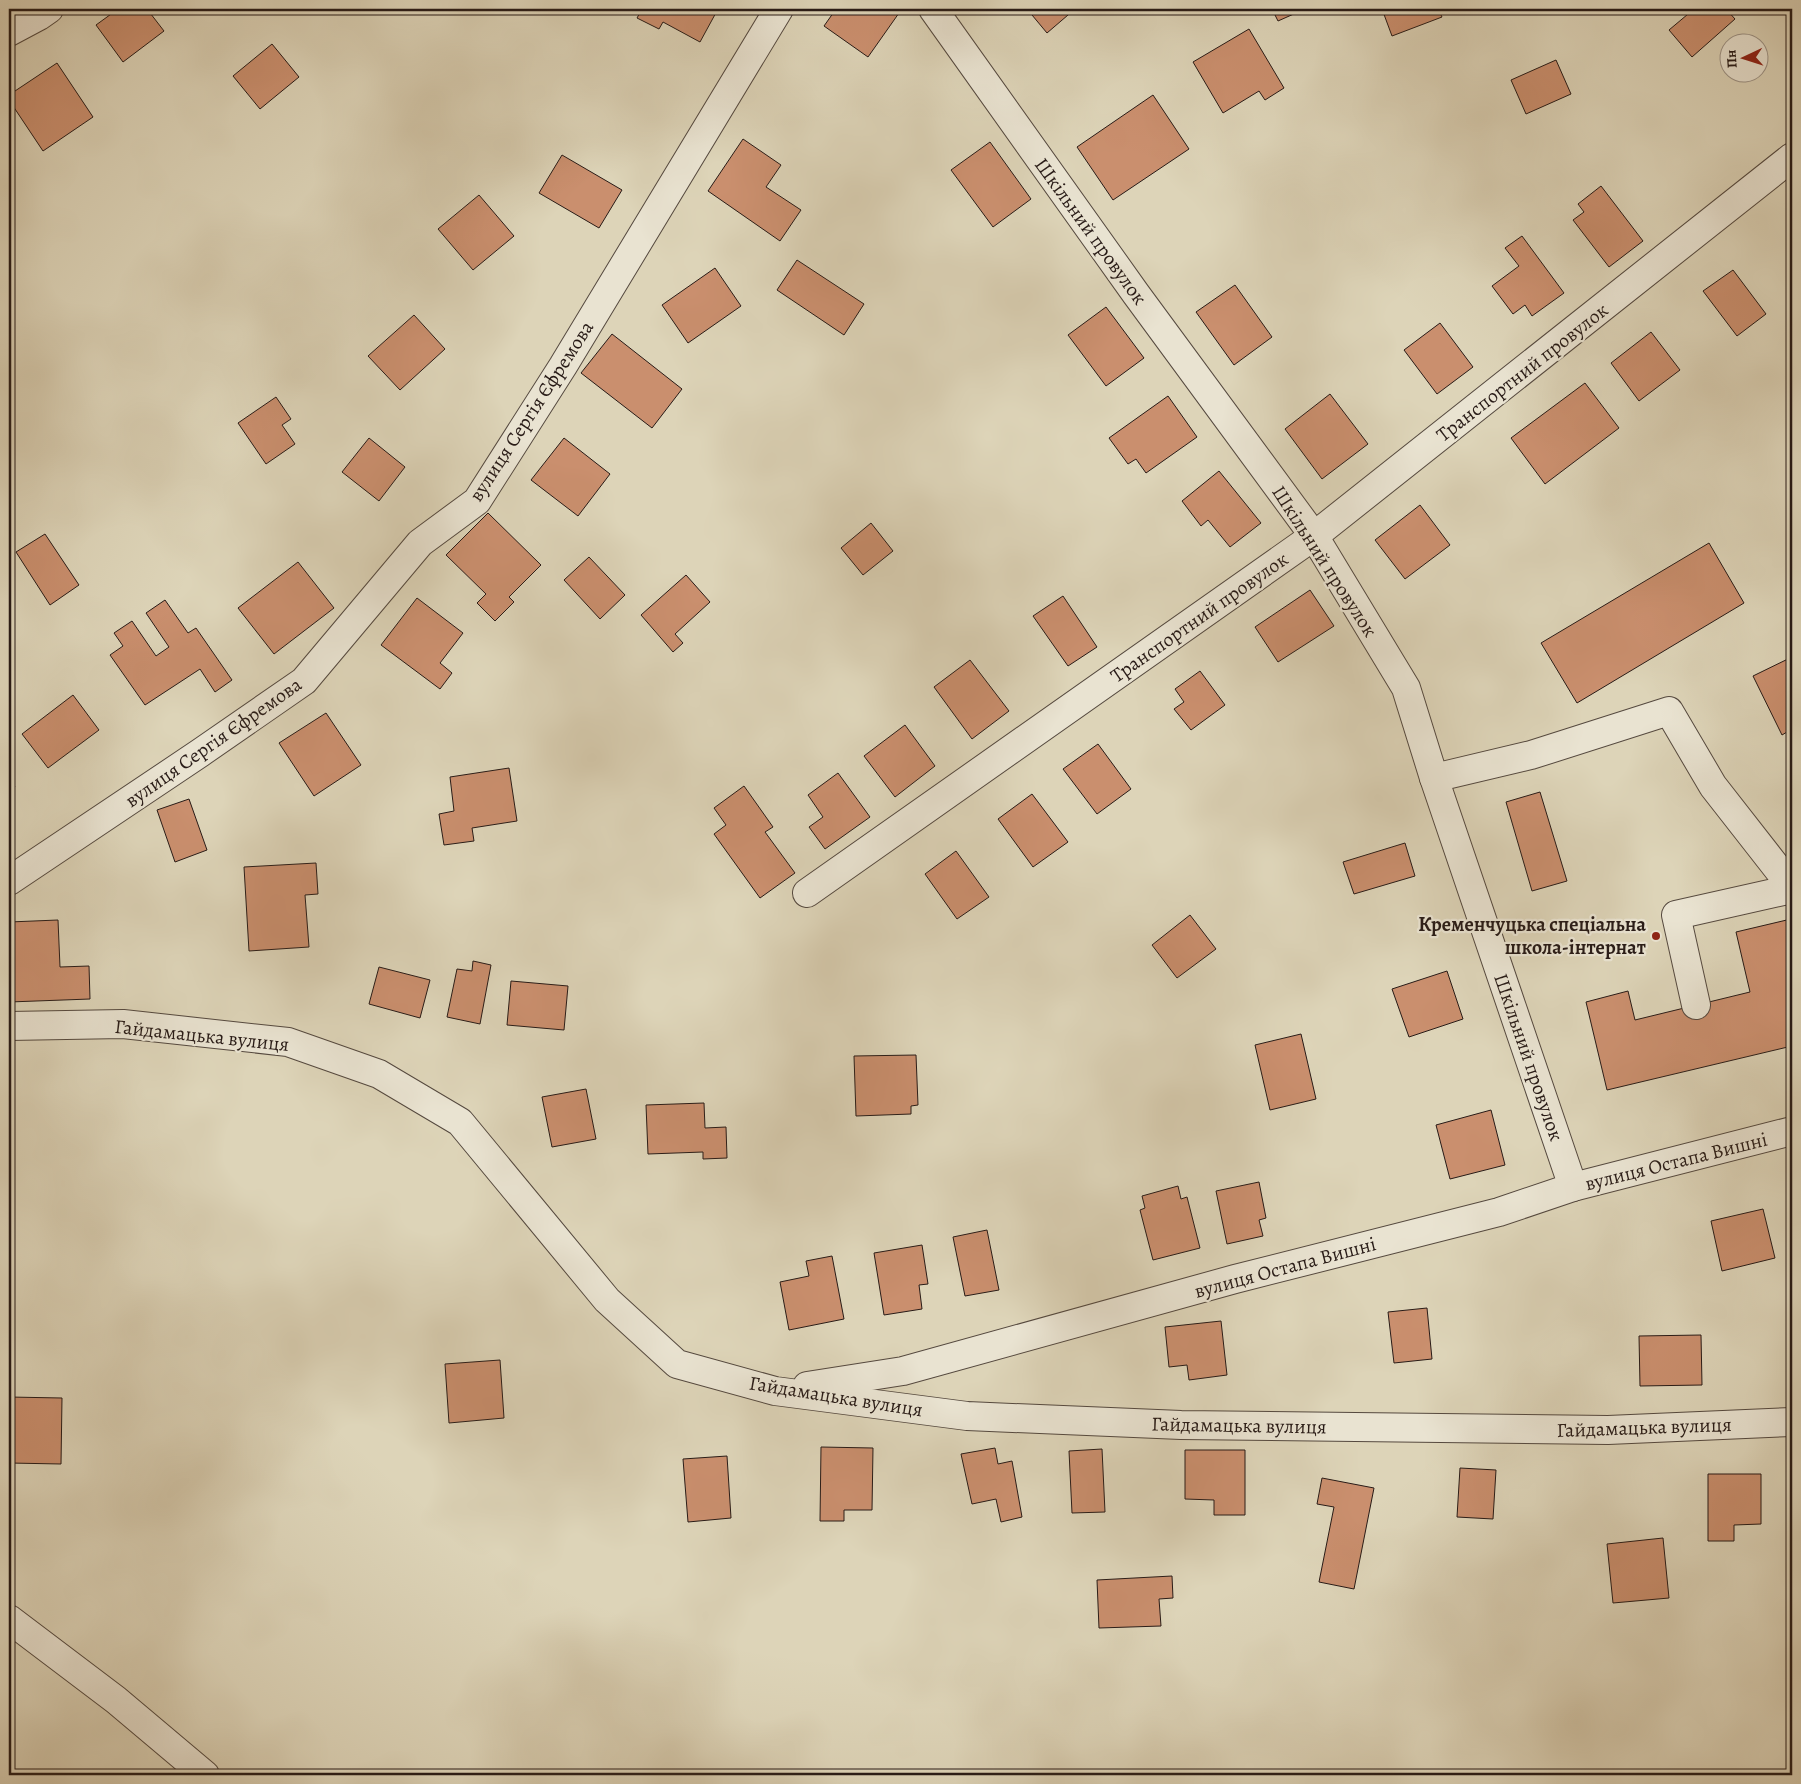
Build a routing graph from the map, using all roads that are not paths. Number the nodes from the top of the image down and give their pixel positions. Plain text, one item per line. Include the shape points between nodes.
1 (49, 9) edge
2 (778, 9) edge
3 (933, 9) edge
4 (9, 32) edge
5 (1792, 157) edge
6 (1314, 536) junction
7 (1434, 778) junction
8 (9, 881) edge
9 (1792, 888) edge
10 (806, 894) dead end
11 (1696, 1005) dead end
12 (9, 1026) edge
13 (1792, 1131) edge
14 (1573, 1187) junction
15 (776, 1390) junction
16 (1792, 1422) edge
17 (9, 1619) edge
18 (205, 1775) edge

1 - 4 street
2 - 8 street, вулиця Сергія Єфремова via 563,366 477,501 420,543 304,681
3 - 6 street, Шкільний провулок
5 - 6 street, Транспортний провулок
6 - 7 street, Шкільний провулок via 1406,688
6 - 10 street, Транспортний провулок
7 - 9 street via 1531,756 1669,711 1713,786
7 - 14 street, Шкільний провулок
9 - 11 street via 1676,915
12 - 15 street, Гайдамацька вулиця via 123,1024 288,1042 379,1074 460,1122 607,1300 677,1364
13 - 14 street, вулиця Остапа Вишні
14 - 15 street, вулиця Остапа Вишні via 1500,1212 1226,1282 903,1371
15 - 16 street, Гайдамацька вулиця via 967,1416 1181,1425 1608,1430
17 - 18 street via 116,1700

